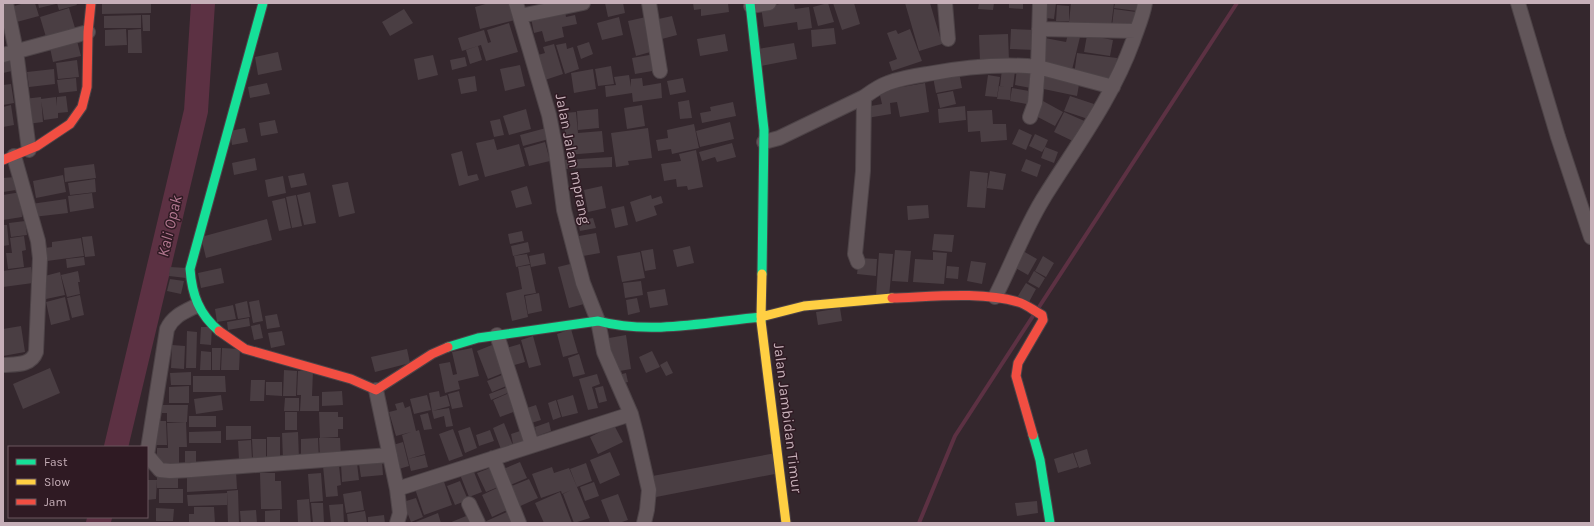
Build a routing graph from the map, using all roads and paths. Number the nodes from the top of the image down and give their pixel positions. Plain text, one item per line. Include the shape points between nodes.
1 (6, 3) edge
2 (91, 3) edge
3 (263, 3) edge
4 (583, 3) edge
5 (649, 3) edge
6 (770, 3) edge
7 (945, 3) edge
8 (1040, 3) edge
9 (1145, 3) edge
10 (1518, 3) edge
11 (751, 5) edge
12 (518, 9) edge
13 (1038, 30) junction
14 (1136, 31) junction
15 (88, 32) junction
16 (948, 39) dead end
17 (10, 53) edge
18 (1038, 67) junction
19 (660, 71) dead end
20 (1113, 87) junction
21 (864, 97) junction
22 (1030, 117) dead end
23 (764, 142) junction
24 (29, 150) junction
25 (9, 158) edge
26 (1591, 236) edge
27 (858, 262) dead end
28 (995, 297) junction
29 (196, 306) junction
30 (761, 317) junction
31 (598, 321) junction
32 (497, 335) junction
33 (3, 364) edge
34 (376, 390) junction
35 (631, 414) junction
36 (532, 445) junction
37 (148, 449) edge
38 (390, 455) junction
39 (148, 456) edge
40 (493, 458) junction
41 (398, 489) junction
42 (469, 504) dead end
43 (397, 523) edge
44 (478, 523) edge
45 (520, 523) edge
46 (644, 523) edge
47 (786, 523) edge
48 (1050, 523) edge

1 - 17 street
2 - 15 street
3 - 29 street via 190,269 190,283
4 - 12 street
5 - 19 street
6 - 11 street
7 - 16 street
8 - 13 street
9 - 14 street
10 - 26 street via 1558,138
11 - 23 street, Jalan Jambidan Timur
12 - 31 street, Jalan Jalan mprang via 549,115 568,228 583,283
13 - 14 street
13 - 18 street
14 - 20 street
15 - 17 street
15 - 24 street via 87,87 82,107 70,124
17 - 24 street
18 - 20 street
18 - 21 street via 982,66 947,70 887,83
18 - 22 street via 1035,103
20 - 28 street via 1043,198
21 - 23 street via 779,138
21 - 27 street via 863,172 855,254
23 - 30 street, Jalan Jambidan Timur
24 - 25 street
25 - 33 street via 40,254 36,352 26,363
28 - 30 street via 880,299 804,306
28 - 48 street via 1019,302 1043,317 1018,363 1016,376 1040,460
29 - 34 street via 213,328 245,349 350,379
29 - 37 street via 178,315 167,329
30 - 31 street via 640,327
30 - 47 street, Jalan Jambidan Timur
31 - 32 street
31 - 35 street, Jalan Jalan mprang via 604,352
32 - 34 street via 454,344 432,354
32 - 36 street
34 - 38 street
35 - 36 street
35 - 46 street, Jalan Jalan mprang via 649,490
36 - 40 street
38 - 39 street via 170,471 160,470
38 - 41 street
40 - 41 street
40 - 45 street
41 - 43 street via 400,513
42 - 44 street

